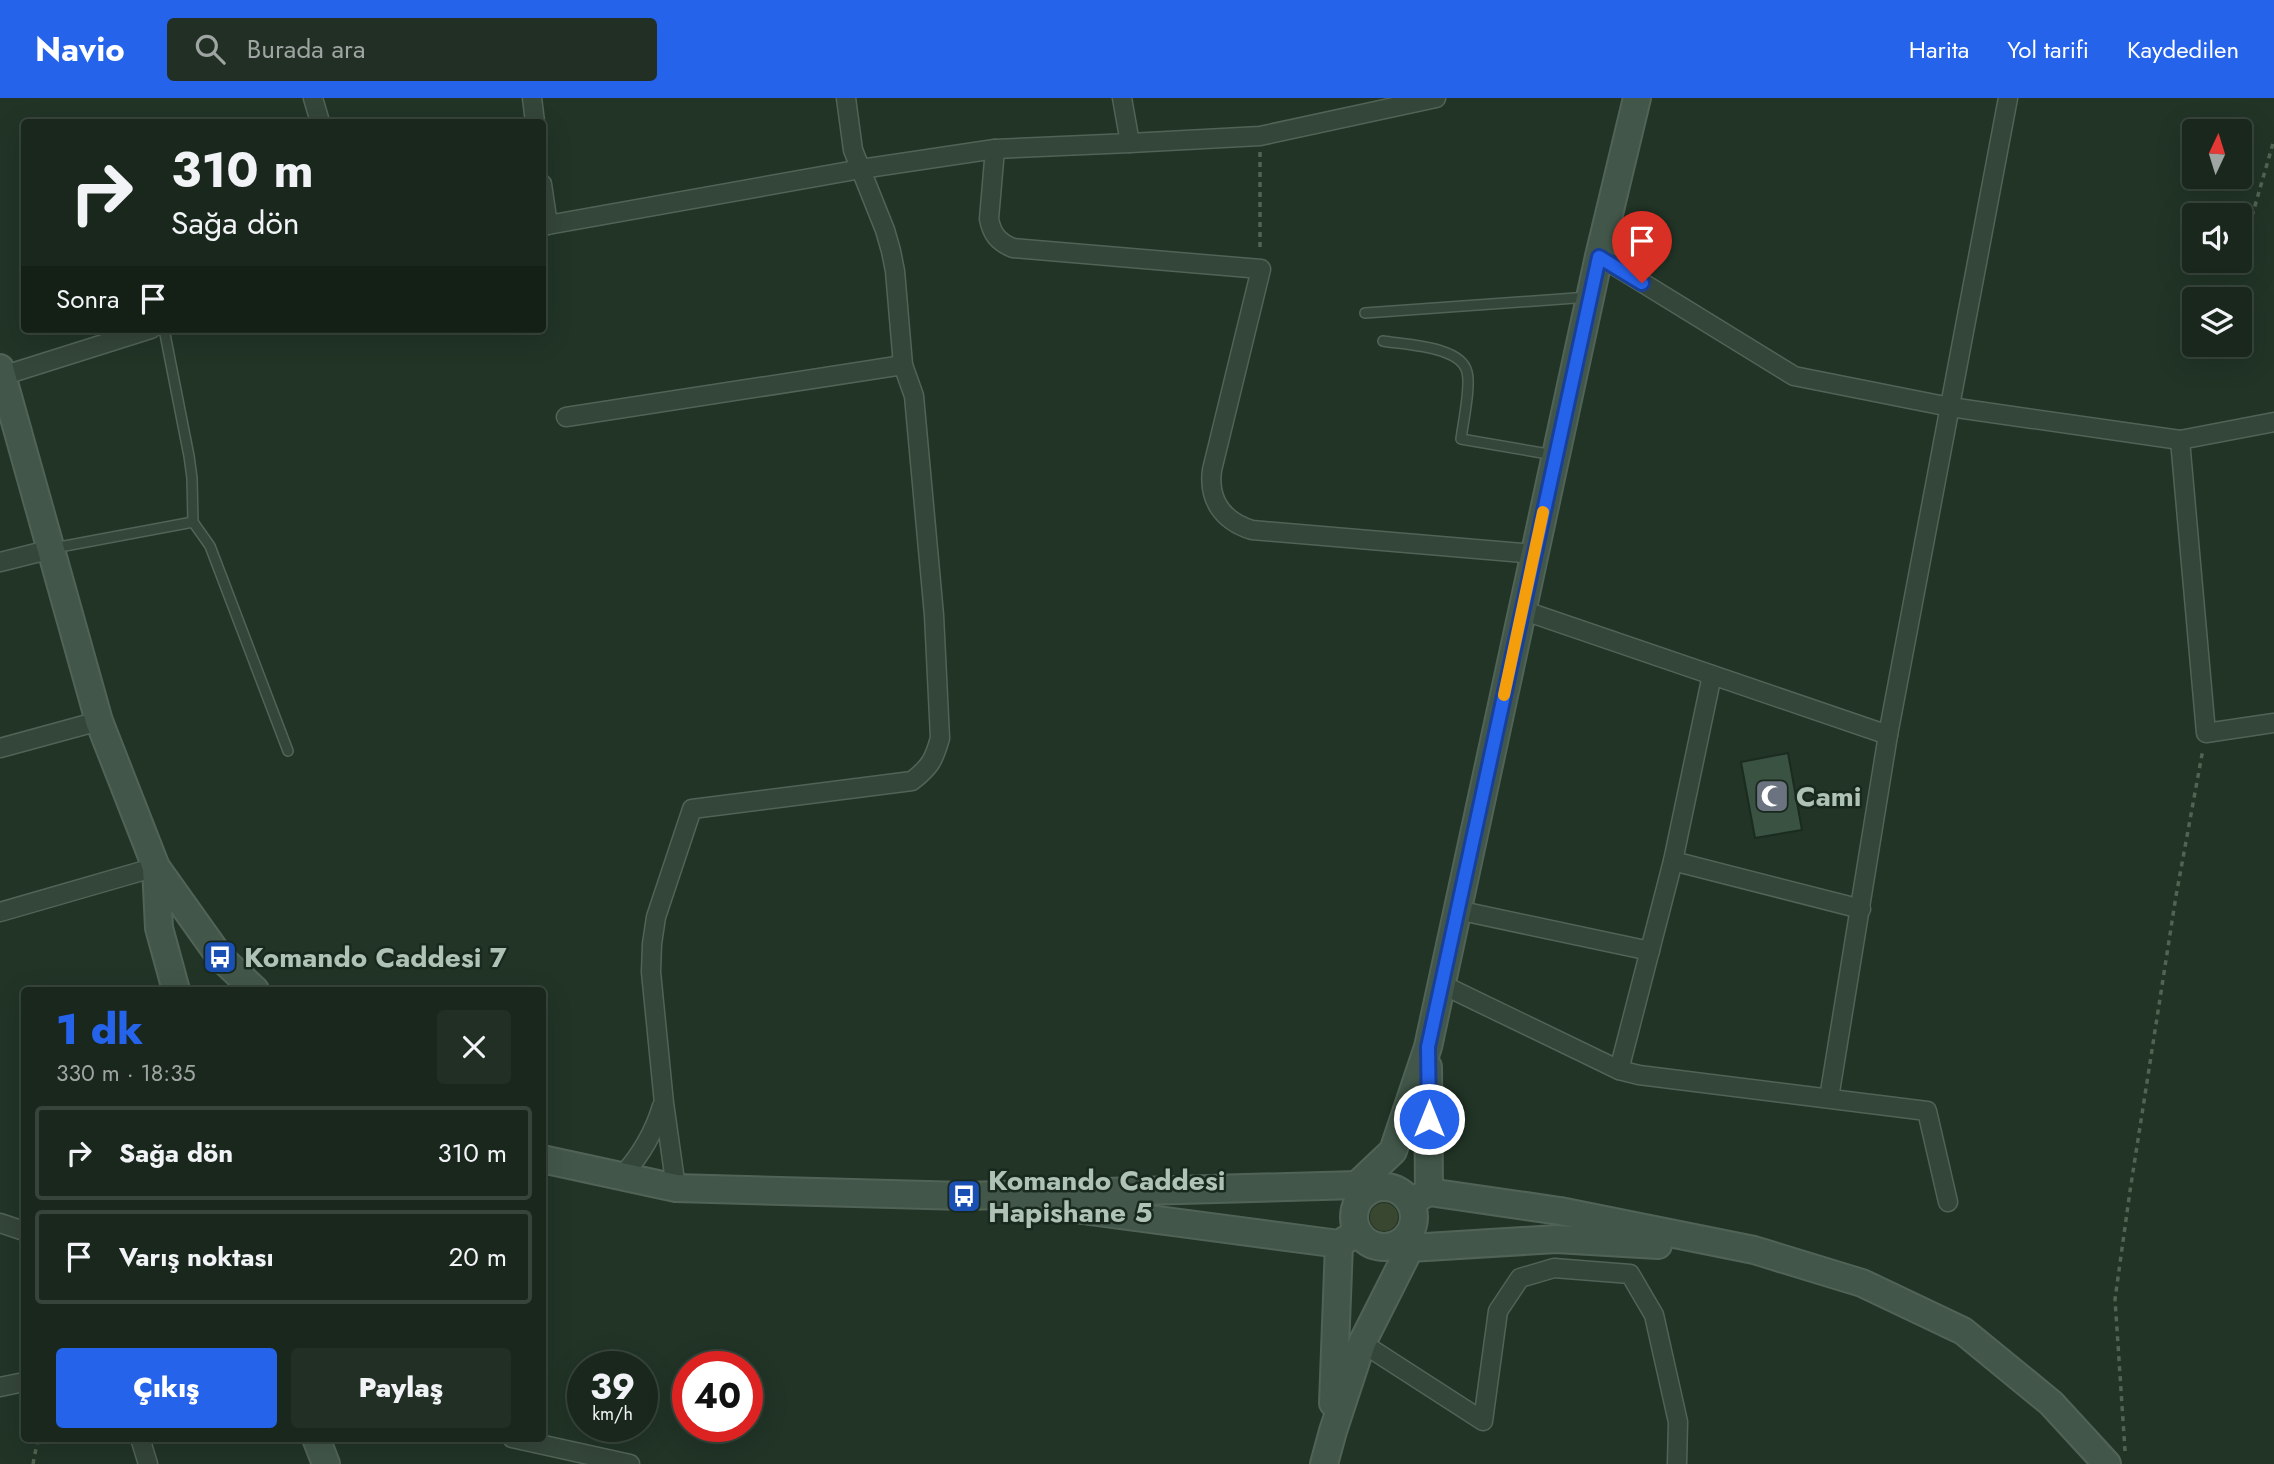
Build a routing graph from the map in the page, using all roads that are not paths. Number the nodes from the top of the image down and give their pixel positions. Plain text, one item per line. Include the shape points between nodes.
1 (313, 98) edge
2 (532, 98) edge
3 (846, 98) edge
4 (1122, 98) edge
5 (1437, 98) edge
6 (1637, 98) edge
7 (2008, 98) edge
8 (319, 119) edge
9 (535, 119) edge
10 (1130, 143) junction
11 (995, 149) junction
12 (861, 169) junction
13 (546, 225) edge
14 (1599, 257) junction
15 (1590, 297) junction
16 (1365, 313) dead end
17 (137, 333) edge
18 (165, 333) edge
19 (1383, 341) dead end
20 (903, 365) junction
21 (1, 372) edge
22 (1950, 407) junction
23 (566, 417) dead end
24 (2274, 422) edge
25 (2180, 440) junction
26 (1555, 456) junction
27 (193, 522) junction
28 (52, 549) junction
29 (1534, 554) junction
30 (0, 562) edge
31 (1522, 610) junction
32 (1712, 675) junction
33 (99, 722) junction
34 (2274, 723) edge
35 (1888, 735) junction
36 (0, 748) edge
37 (288, 751) dead end
38 (1673, 861) junction
39 (156, 867) junction
40 (1861, 909) junction
41 (1457, 910) junction
42 (0, 912) edge
43 (1650, 951) junction
44 (1441, 984) junction
45 (175, 987) edge
46 (252, 987) edge
47 (1428, 1047) junction
48 (1619, 1070) junction
49 (1829, 1098) junction
50 (664, 1102) junction
51 (546, 1160) edge
52 (622, 1176) junction
53 (676, 1188) junction
54 (1363, 1188) junction
55 (964, 1196) junction
56 (1420, 1197) junction
57 (1948, 1202) dead end
58 (0, 1223) edge
59 (21, 1230) edge
60 (1349, 1238) junction
61 (1407, 1244) junction
62 (1754, 1250) junction
63 (1363, 1343) junction
64 (21, 1383) edge
65 (0, 1387) edge
66 (1332, 1431) junction
67 (142, 1442) edge
68 (318, 1442) edge
69 (530, 1442) edge
70 (2116, 1458) edge
71 (148, 1464) edge
72 (326, 1464) edge
73 (630, 1464) edge
74 (1324, 1464) edge
75 (1677, 1464) edge

1 - 8 street
2 - 9 street
3 - 12 street via 853,150
4 - 10 street
5 - 10 street via 1260,136
6 - 14 street
7 - 22 street
10 - 11 street
11 - 12 street
11 - 29 street via 989,219 990,229 1003,244 1261,269 1210,482 1218,508 1227,518 1252,530
12 - 13 street
12 - 20 street via 893,261
14 - 15 street
14 - 22 street via 1794,376
15 - 16 lane
15 - 26 street
17 - 21 street
18 - 27 lane via 192,478
19 - 26 lane via 1450,353 1461,360 1468,375 1461,439
20 - 23 street
20 - 50 street via 914,396 934,615 940,738 935,757 912,781 692,809 656,917 652,944
21 - 28 street
22 - 25 street
22 - 35 street
24 - 25 street
25 - 34 street via 2206,733
26 - 29 street
27 - 28 lane
27 - 37 lane via 211,547
28 - 30 street
28 - 33 street
29 - 31 street
31 - 32 street
31 - 41 street
32 - 35 street
32 - 38 street
33 - 36 street
33 - 39 street
35 - 40 street
38 - 40 street
38 - 43 street
39 - 42 street
39 - 45 street via 159,928
39 - 46 street via 220,957
40 - 49 street
41 - 43 street
41 - 44 street
43 - 48 street
44 - 47 street
44 - 48 street
47 - 54 street via 1393,1151
47 - 56 street
48 - 49 street
49 - 57 street via 1927,1111
50 - 52 street via 642,1152
50 - 53 street
51 - 52 street
52 - 53 street
53 - 55 street
54 - 55 street
54 - 56 street via 1387,1187
54 - 60 street
55 - 60 street
56 - 61 street
56 - 62 street via 1560,1211
58 - 59 street
60 - 61 street via 1381,1247
60 - 66 street
61 - 62 street via 1556,1239
61 - 63 street
62 - 70 street via 1862,1283 1963,1331
63 - 66 street
63 - 75 street via 1483,1420 1498,1311 1520,1279 1554,1268 1630,1274 1654,1315 1678,1422
64 - 65 street
66 - 74 street
67 - 71 street
68 - 72 street
69 - 73 street

